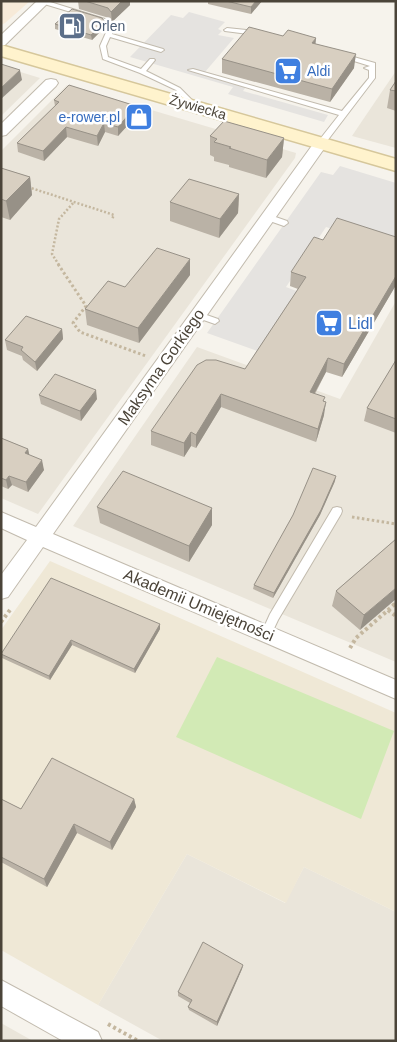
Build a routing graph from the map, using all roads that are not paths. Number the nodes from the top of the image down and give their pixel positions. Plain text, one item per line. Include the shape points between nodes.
1 (43, 2) edge
2 (228, 30) dead end
3 (263, 34) edge
4 (109, 35) junction
5 (1, 42) edge
6 (1, 50) edge
7 (161, 50) dead end
8 (337, 57) edge
9 (152, 60) dead end
10 (191, 70) dead end
11 (142, 72) junction
12 (51, 83) dead end
13 (194, 106) junction
14 (344, 114) junction
15 (1, 132) edge
16 (321, 143) junction
17 (396, 165) edge
18 (268, 218) junction
19 (284, 223) dead end
20 (198, 314) junction
21 (215, 320) dead end
22 (337, 512) road end
23 (1, 520) edge
24 (40, 537) junction
25 (1, 591) edge
26 (266, 634) junction
27 (396, 690) edge
28 (1, 992) edge
29 (89, 1041) edge

1 - 4 lane via 106,21 111,28
1 - 5 street
2 - 3 lane
4 - 7 lane
4 - 11 lane via 103,46 105,58
6 - 13 main road, Żywiecka
8 - 14 lane via 373,69 372,78
9 - 11 lane
10 - 14 lane
11 - 13 lane via 178,89
12 - 15 street
13 - 16 main road, Żywiecka
14 - 16 lane
16 - 17 main road, Żywiecka
16 - 18 street, Maksyma Gorkiego
18 - 19 lane
18 - 20 street, Maksyma Gorkiego
20 - 21 lane
20 - 24 street, Maksyma Gorkiego
22 - 26 lane
23 - 24 street, Akademii Umiejętności
24 - 25 street, Maksyma Gorkiego
24 - 26 street, Akademii Umiejętności
26 - 27 street, Akademii Umiejętności
28 - 29 street

